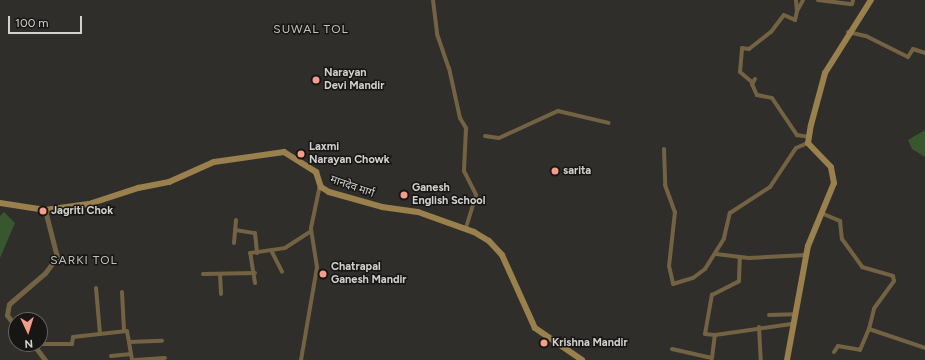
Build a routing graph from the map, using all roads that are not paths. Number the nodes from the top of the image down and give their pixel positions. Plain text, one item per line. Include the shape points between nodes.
1 (433, 0) edge
2 (796, 0) edge
3 (803, 0) edge
4 (818, 0) edge
5 (853, 0) edge
6 (871, 0) edge
7 (797, 11) junction
8 (848, 32) junction
9 (925, 53) edge
10 (609, 123) dead end
11 (484, 136) dead end
12 (809, 140) junction
13 (664, 149) dead end
14 (320, 183) junction
15 (0, 203) edge
16 (45, 210) junction
17 (821, 213) junction
18 (236, 220) dead end
19 (466, 228) junction
20 (235, 230) junction
21 (311, 231) junction
22 (234, 243) dead end
23 (272, 252) junction
24 (257, 253) junction
25 (716, 254) junction
26 (806, 255) junction
27 (740, 258) junction
28 (282, 272) dead end
29 (255, 273) junction
30 (203, 274) dead end
31 (220, 274) junction
32 (255, 283) dead end
33 (96, 288) dead end
34 (122, 292) dead end
35 (220, 294) dead end
36 (794, 314) junction
37 (769, 315) dead end
38 (8, 316) edge
39 (791, 324) junction
40 (759, 327) junction
41 (869, 328) junction
42 (124, 331) junction
43 (100, 334) junction
44 (715, 335) junction
45 (162, 341) dead end
46 (129, 342) junction
47 (48, 344) edge
48 (925, 348) edge
49 (672, 349) dead end
50 (834, 352) dead end
51 (131, 354) junction
52 (111, 356) dead end
53 (165, 358) dead end
54 (133, 360) edge
55 (301, 360) edge
56 (582, 360) edge
57 (761, 360) edge
58 (787, 360) edge

1 - 19 street via 437,34 449,68 460,118 466,128 464,172 476,196
2 - 7 street
3 - 7 street
4 - 5 street via 852,4
6 - 8 main road
7 - 12 street via 795,20 784,15 771,32 749,49 742,48 740,72 754,81 757,95 772,98 798,134
8 - 9 street via 866,36 908,57 913,49
8 - 12 main road via 822,80
10 - 11 street via 558,111 540,122 499,138
12 - 17 main road via 833,172 834,183
12 - 25 street via 796,148 770,186 730,213
13 - 25 street via 665,185 674,212 669,266 673,284 693,278
14 - 16 main road, मानदेव मार्ग via 316,172 293,154 277,152 214,162 169,182 138,188 99,202
14 - 19 main road, मानदेव मार्ग via 329,192 350,199 418,212
14 - 21 street
15 - 16 main road, मानदेव मार्ग
16 - 38 street via 57,257 45,273 9,304
17 - 26 main road
17 - 41 street via 840,221 842,239 862,267 893,276 894,281 874,309
18 - 20 street
19 - 56 main road, मानदेव मार्ग via 489,241 502,255 535,328
20 - 22 street
20 - 24 street via 254,233
21 - 23 street via 285,248
21 - 55 street via 317,267
23 - 24 street
23 - 28 street
24 - 29 street via 250,254
25 - 27 street
26 - 27 street
26 - 36 main road
27 - 44 street via 738,281 712,295 705,334
29 - 31 street
29 - 32 street
30 - 31 street
31 - 35 street
33 - 43 street
34 - 42 street
36 - 37 street
36 - 39 main road
39 - 40 street
39 - 58 main road
40 - 44 street
40 - 57 street
41 - 48 street
41 - 50 street via 860,350 838,346
42 - 43 street
42 - 46 street via 127,331
43 - 47 street via 73,337 72,344
44 - 49 street via 712,358
45 - 46 street
46 - 51 street
51 - 52 street
51 - 54 street
53 - 54 street

